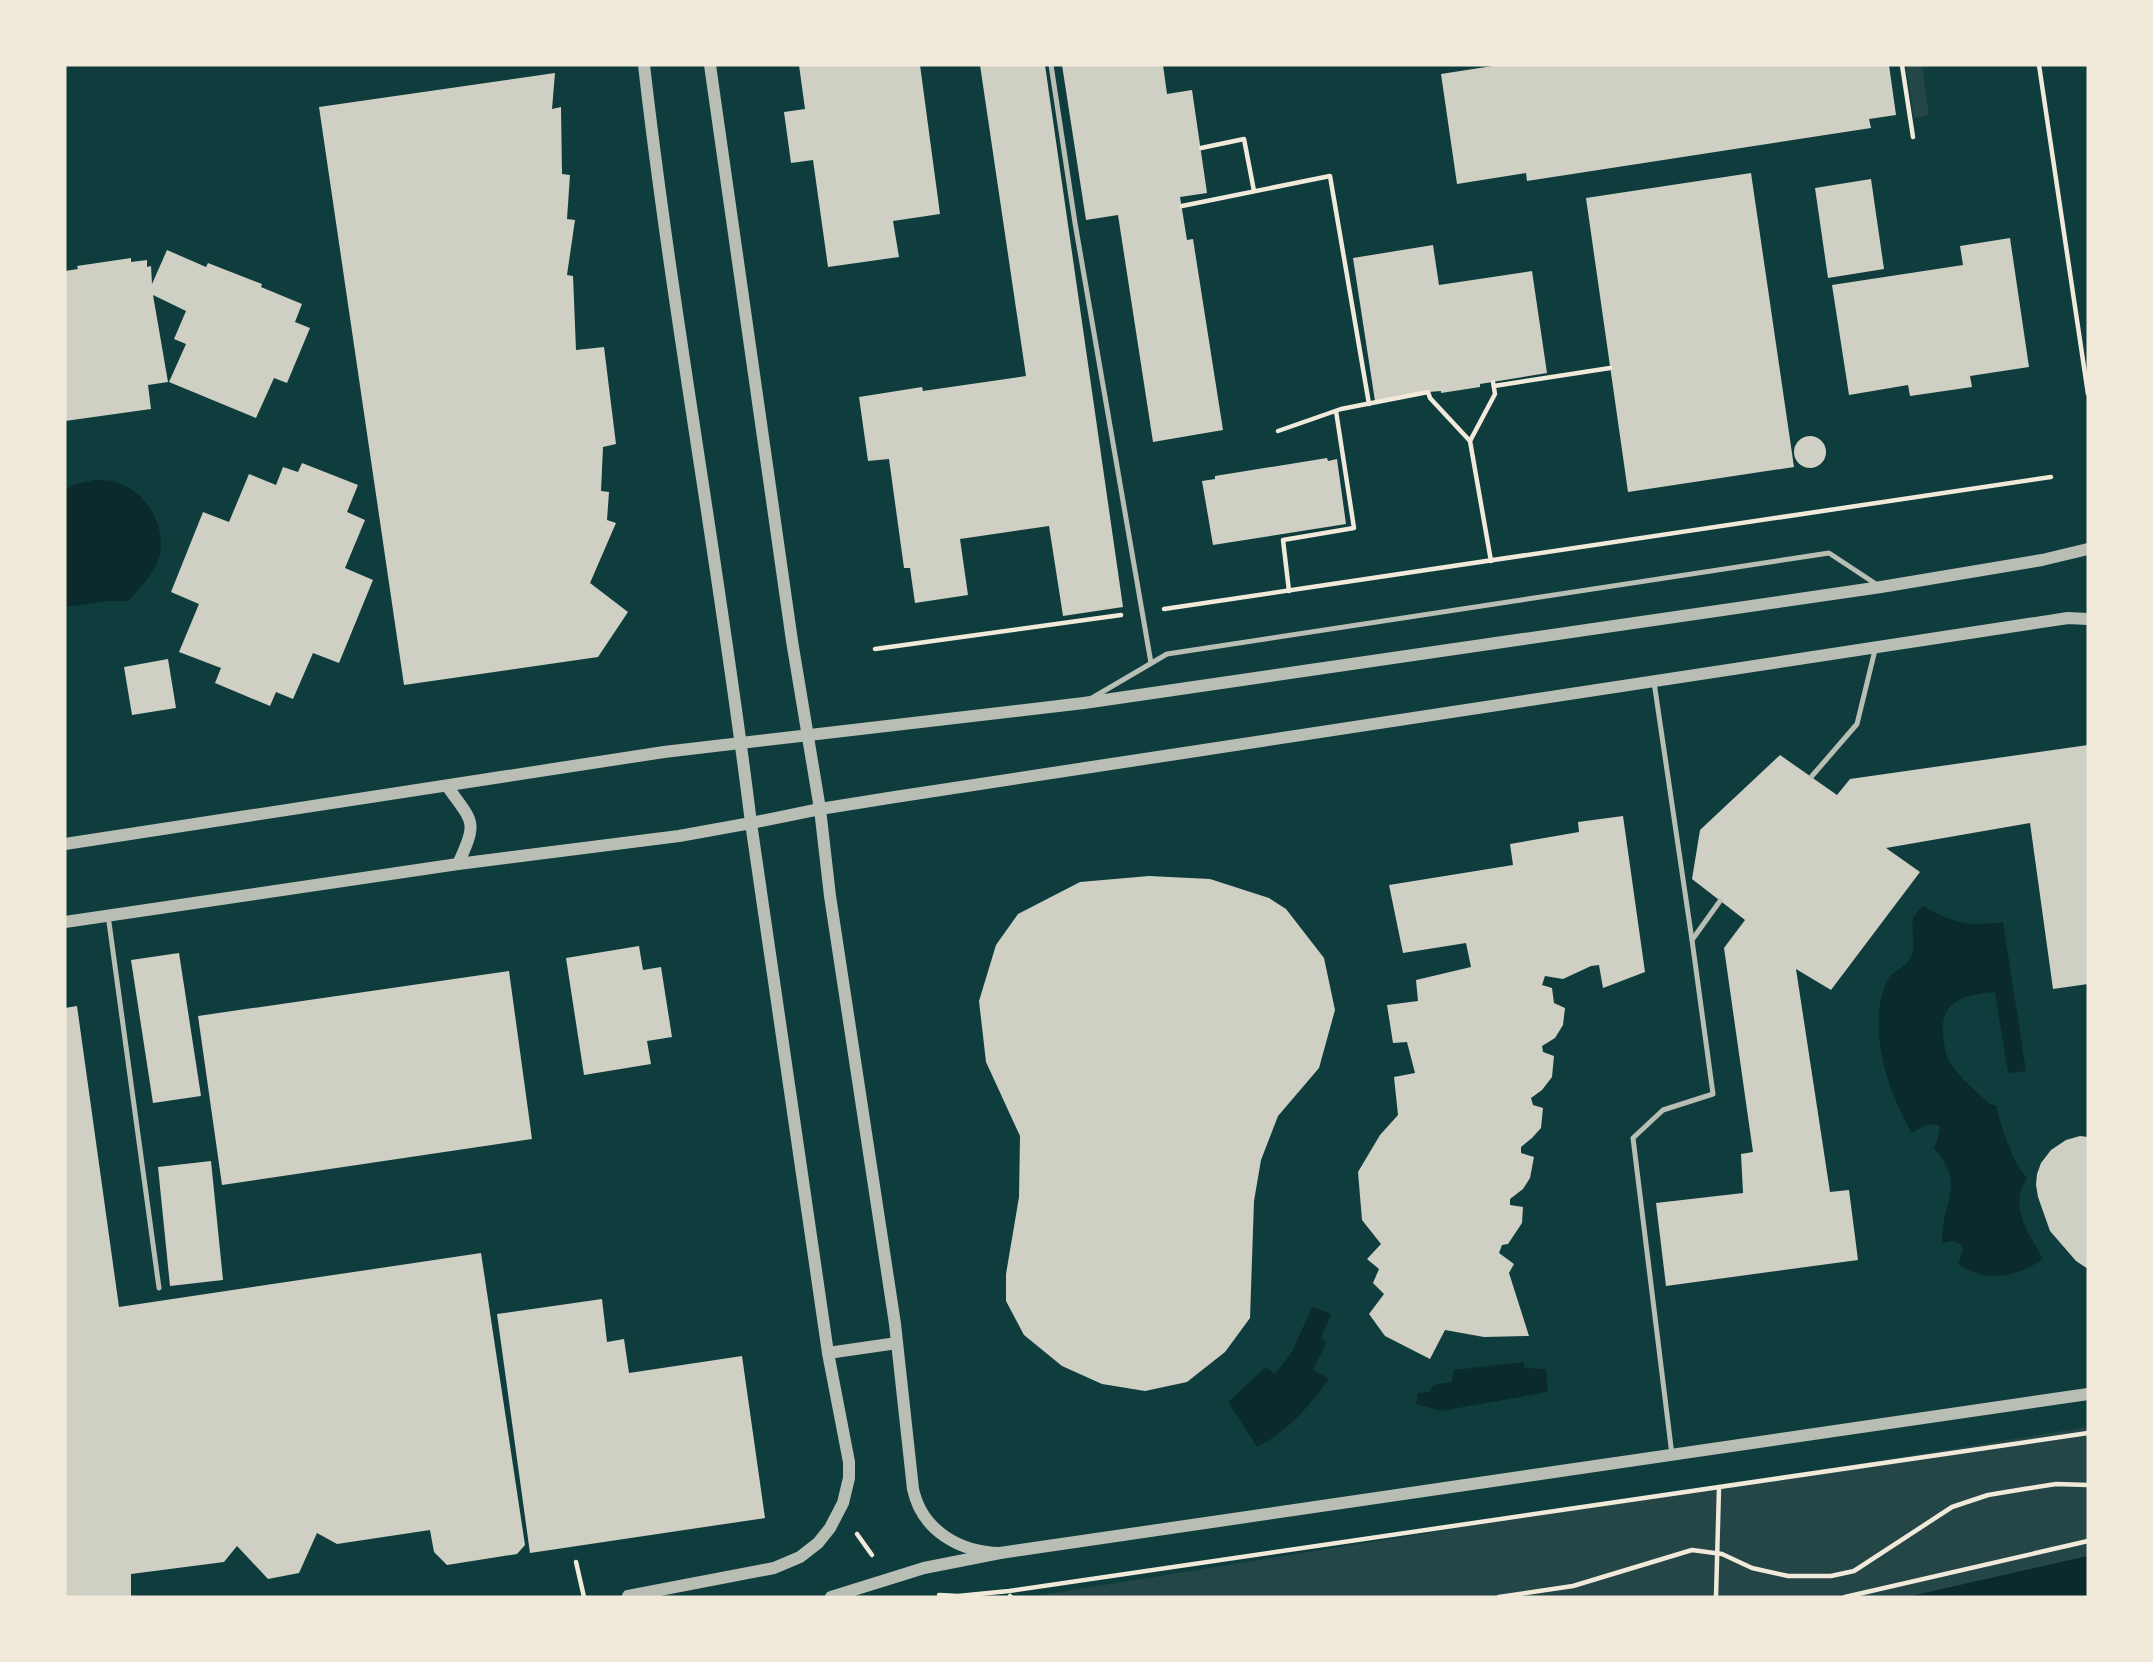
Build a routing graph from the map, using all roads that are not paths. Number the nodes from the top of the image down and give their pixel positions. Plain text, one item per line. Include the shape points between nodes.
1 (644, 65) edge
2 (710, 65) edge
3 (1051, 65) edge
4 (2088, 549) edge
5 (1881, 587) junction
6 (2088, 619) edge
7 (1876, 647) junction
8 (1151, 663) junction
9 (1654, 682) junction
10 (1084, 703) junction
11 (807, 734) junction
12 (741, 743) junction
13 (1812, 776) dead end
14 (447, 786) junction
15 (820, 809) junction
16 (751, 823) junction
17 (65, 844) edge
18 (458, 864) junction
19 (1720, 901) dead end
20 (108, 915) junction
21 (65, 922) edge
22 (1692, 940) junction
23 (159, 1288) dead end
24 (897, 1343) junction
25 (828, 1353) junction
26 (2088, 1394) edge
27 (1672, 1456) junction
28 (1000, 1553) junction
29 (629, 1597) edge
30 (831, 1597) edge

1 - 12 street
2 - 11 street
3 - 8 lane
4 - 5 street
5 - 8 lane via 1829,553 1167,654
5 - 10 street
6 - 7 street via 2068,618
7 - 9 street
7 - 13 lane via 1857,724
8 - 10 lane
9 - 15 street
9 - 22 lane
10 - 11 street
11 - 12 street
11 - 15 street
12 - 14 street
12 - 16 street
14 - 17 street
14 - 18 street via 471,825
15 - 16 street
15 - 24 street
16 - 18 street
16 - 25 street
18 - 20 street
19 - 22 lane
20 - 21 street
20 - 23 lane
22 - 27 lane via 1713,1094 1663,1110 1633,1138
24 - 25 street
24 - 28 street via 918,1505 950,1541 980,1553
25 - 29 street via 849,1478 844,1503 818,1543 774,1568
26 - 27 street
27 - 28 street
28 - 30 street via 924,1568

